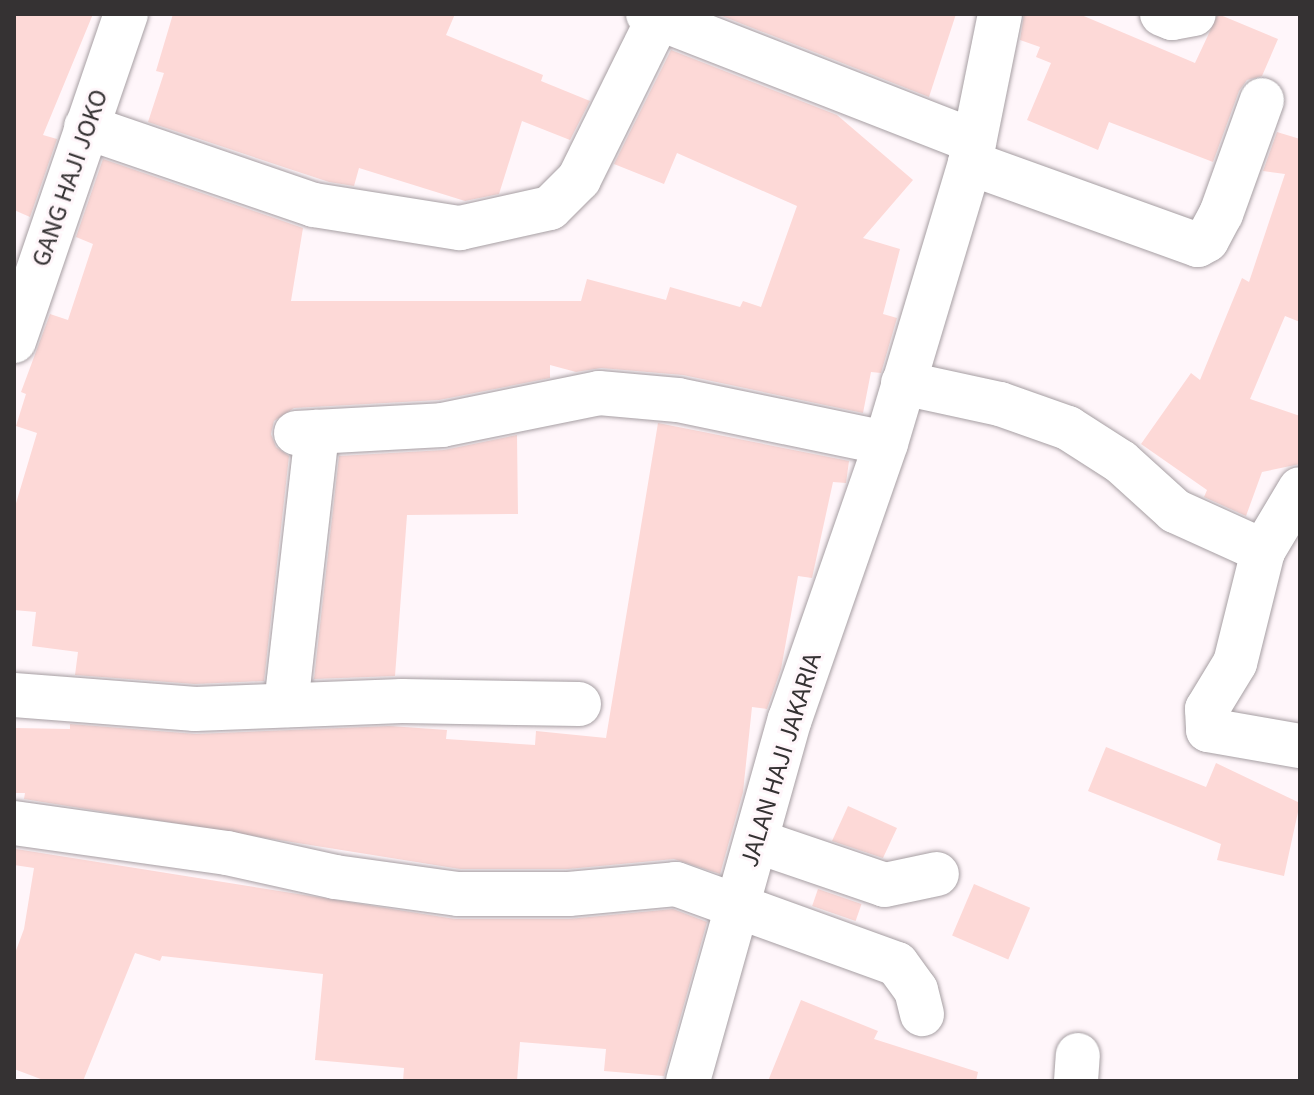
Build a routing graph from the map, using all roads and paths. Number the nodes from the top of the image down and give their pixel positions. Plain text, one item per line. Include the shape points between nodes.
1 (126, 14) edge
2 (1000, 14) edge
3 (1162, 14) edge
4 (1194, 14) edge
5 (653, 16) edge
6 (1262, 100) dead end
7 (86, 127) junction
8 (972, 152) junction
9 (29, 250) edge
10 (14, 341) edge
11 (903, 383) junction
12 (886, 443) junction
13 (1300, 489) edge
14 (1263, 551) junction
15 (14, 695) edge
16 (579, 704) dead end
17 (286, 705) junction
18 (1300, 746) edge
19 (14, 823) edge
20 (756, 841) junction
21 (937, 874) dead end
22 (739, 903) junction
23 (922, 1014) dead end
24 (688, 1081) edge

1 - 7 street, GANG HAJI JOKO
2 - 8 street, JALAN HAJI JAKARIA
3 - 4 street
5 - 7 street via 579,179 550,208 460,228 314,205
5 - 8 street
6 - 8 street via 1214,229 1198,245
7 - 9 street, GANG HAJI JOKO
8 - 11 street, JALAN HAJI JAKARIA
9 - 10 street, GANG HAJI JOKO
11 - 12 street, JALAN HAJI JAKARIA
11 - 14 street via 1000,404 1068,428 1121,462 1175,511
12 - 17 street via 678,400 599,393 442,425 306,433
12 - 20 street, JALAN HAJI JAKARIA via 790,719
13 - 14 street
14 - 18 street via 1235,663 1207,709 1208,730
15 - 17 street via 195,709
16 - 17 street
19 - 22 street via 227,853 335,877 458,894 569,894 676,884
20 - 21 street via 885,885
20 - 22 street, JALAN HAJI JAKARIA
22 - 23 street via 897,964 916,990
22 - 24 street, JALAN HAJI JAKARIA

